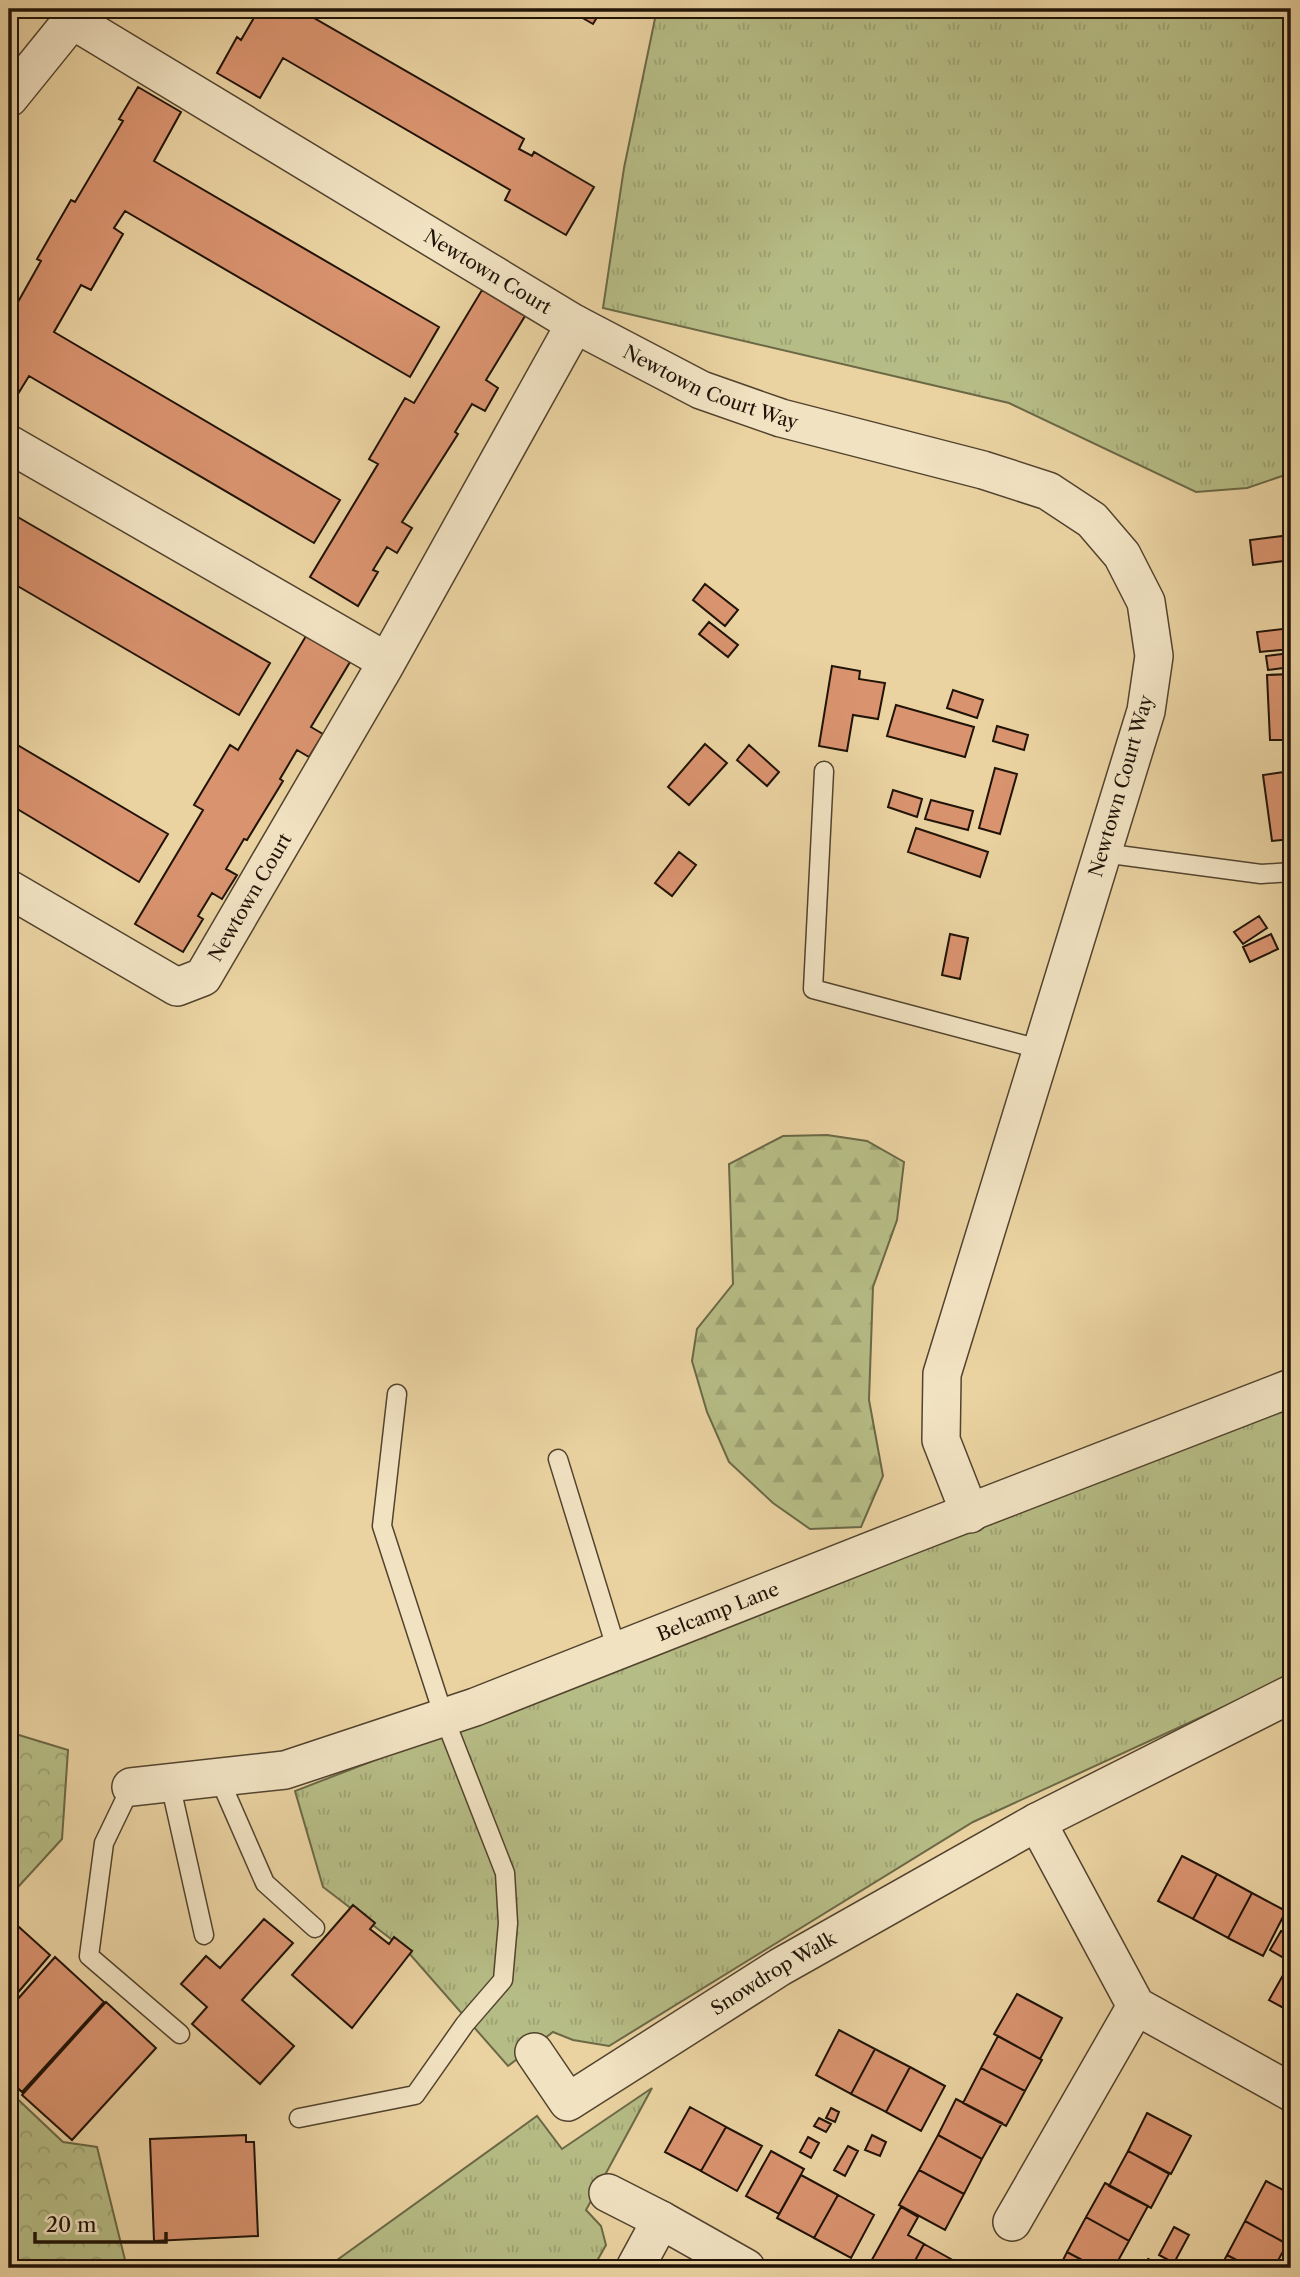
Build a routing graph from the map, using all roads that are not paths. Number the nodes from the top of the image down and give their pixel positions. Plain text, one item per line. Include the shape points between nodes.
1 (76, 15) edge
2 (9, 98) edge
3 (575, 324) junction
4 (9, 444) edge
5 (386, 661) junction
6 (824, 771) dead end
7 (1103, 853) junction
8 (1291, 872) edge
9 (9, 889) edge
10 (1043, 1050) junction
11 (1291, 1388) edge
12 (397, 1394) dead end
13 (558, 1458) dead end
14 (970, 1514) junction
15 (617, 1651) junction
16 (1291, 1693) edge
17 (444, 1717) junction
18 (219, 1778) junction
19 (170, 1783) junction
20 (131, 1787) joint
21 (1037, 1822) junction
22 (315, 1928) dead end
23 (204, 1935) dead end
24 (1136, 2006) junction
25 (180, 2034) dead end
26 (534, 2052) dead end
27 (1291, 2092) edge
28 (299, 2118) dead end
29 (608, 2193) dead end
30 (662, 2220) junction
31 (1012, 2222) dead end
32 (635, 2268) edge
33 (746, 2268) edge

1 - 2 street, Newtown Court
1 - 3 street, Newtown Court
3 - 5 street, Newtown Court
3 - 7 street, Newtown Court Way via 701,390 781,418 1048,491 1091,520 1122,555 1146,602 1154,656 1146,711
4 - 5 street
5 - 9 street, Newtown Court via 203,977 177,987
6 - 10 lane via 813,989
7 - 8 lane via 1261,874
7 - 10 street, Newtown Court Way
10 - 14 street, Newtown Court Way via 942,1374 941,1440
11 - 14 street, Belcamp Lane
12 - 17 lane via 382,1526
13 - 15 lane
14 - 15 street, Belcamp Lane
15 - 17 street, Belcamp Lane
16 - 21 street, Snowdrop Walk
17 - 18 street, Belcamp Lane via 285,1770
17 - 28 lane via 505,1872 508,1923 503,1980 415,2095
18 - 19 street, Belcamp Lane
18 - 22 lane via 265,1884
19 - 20 street, Belcamp Lane
19 - 23 lane
20 - 25 lane via 104,1843 89,1956
21 - 24 street
21 - 26 street, Snowdrop Walk via 780,1967 568,2102
24 - 27 street
24 - 31 street
29 - 30 street
30 - 32 street
30 - 33 street

